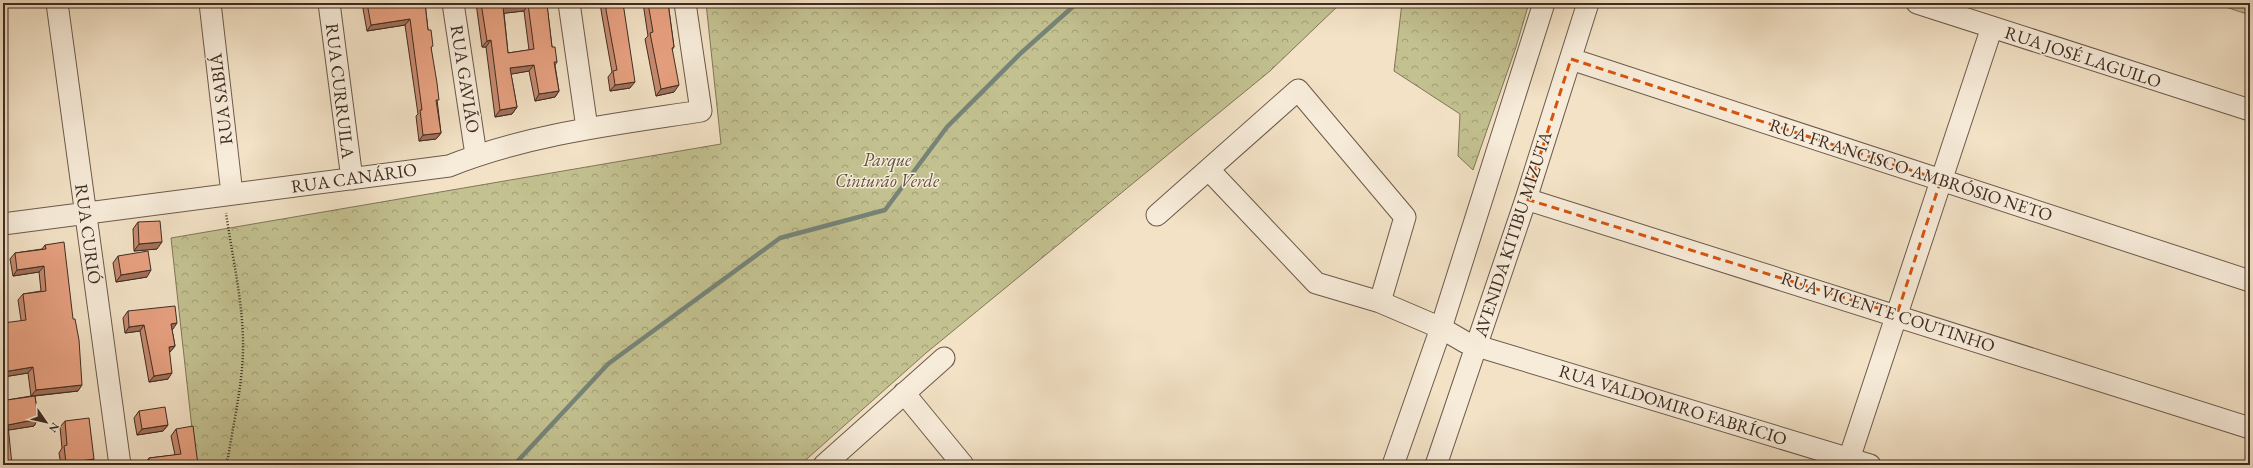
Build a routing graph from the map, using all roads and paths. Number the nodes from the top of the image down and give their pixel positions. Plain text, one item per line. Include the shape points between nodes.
1 (57, 3) edge
2 (210, 3) edge
3 (329, 3) edge
4 (453, 3) edge
5 (569, 3) edge
6 (685, 3) edge
7 (1544, 3) edge
8 (1588, 3) edge
9 (1917, 3) edge
10 (1992, 27) junction
11 (1571, 59) junction
12 (2250, 110) edge
13 (587, 128) junction
14 (476, 155) junction
15 (1209, 170) junction
16 (352, 178) junction
17 (1941, 180) junction
18 (1526, 199) junction
19 (229, 202) junction
20 (86, 214) junction
21 (1157, 215) dead end
22 (3, 224) edge
23 (2250, 281) edge
24 (1380, 302) junction
25 (1897, 314) junction
26 (1441, 328) junction
27 (1477, 346) junction
28 (944, 358) dead end
29 (904, 393) junction
30 (2250, 428) edge
31 (1848, 462) edge
32 (120, 465) edge
33 (224, 465) edge
34 (824, 465) edge
35 (963, 465) edge
36 (1393, 465) edge
37 (1436, 465) edge
38 (1870, 465) edge

1 - 20 street, RUA CURIÓ
2 - 19 street, RUA SABIÁ
3 - 16 street, RUA CURRUILA
4 - 14 street, RUA GAVIÃO
5 - 13 street
6 - 13 street, RUA CANÁRIO via 701,111
7 - 26 street
8 - 11 street, AVENIDA KITIBU MIZUTA
9 - 10 street, RUA JOSÉ LAGUILO
10 - 12 street, RUA JOSÉ LAGUILO
10 - 17 street
11 - 17 street, RUA FRANCISCO AMBRÓSIO NETO
11 - 18 street, AVENIDA KITIBU MIZUTA
13 - 14 street, RUA CANÁRIO
14 - 16 street, RUA CANÁRIO via 449,166
15 - 21 street
15 - 24 street, RUA VALDOMIRO FABRÍCIO via 1316,283
15 - 24 street via 1298,90 1406,217
16 - 19 street, RUA CANÁRIO
17 - 23 street, RUA FRANCISCO AMBRÓSIO NETO
17 - 25 street
18 - 25 street, RUA VICENTE COUTINHO
18 - 27 street, AVENIDA KITIBU MIZUTA
19 - 20 street, RUA CANÁRIO
19 - 33 path via 240,291 243,341 240,383 228,458
20 - 22 street, RUA CANÁRIO
20 - 32 street, RUA CURIÓ
24 - 26 street, RUA VALDOMIRO FABRÍCIO
25 - 30 street, RUA VICENTE COUTINHO
25 - 31 street
26 - 27 street, RUA VALDOMIRO FABRÍCIO
26 - 36 street
27 - 31 street, RUA VALDOMIRO FABRÍCIO
27 - 37 street, AVENIDA KITIBU MIZUTA
28 - 29 street
29 - 34 street
29 - 35 street
31 - 38 street, RUA VALDOMIRO FABRÍCIO

